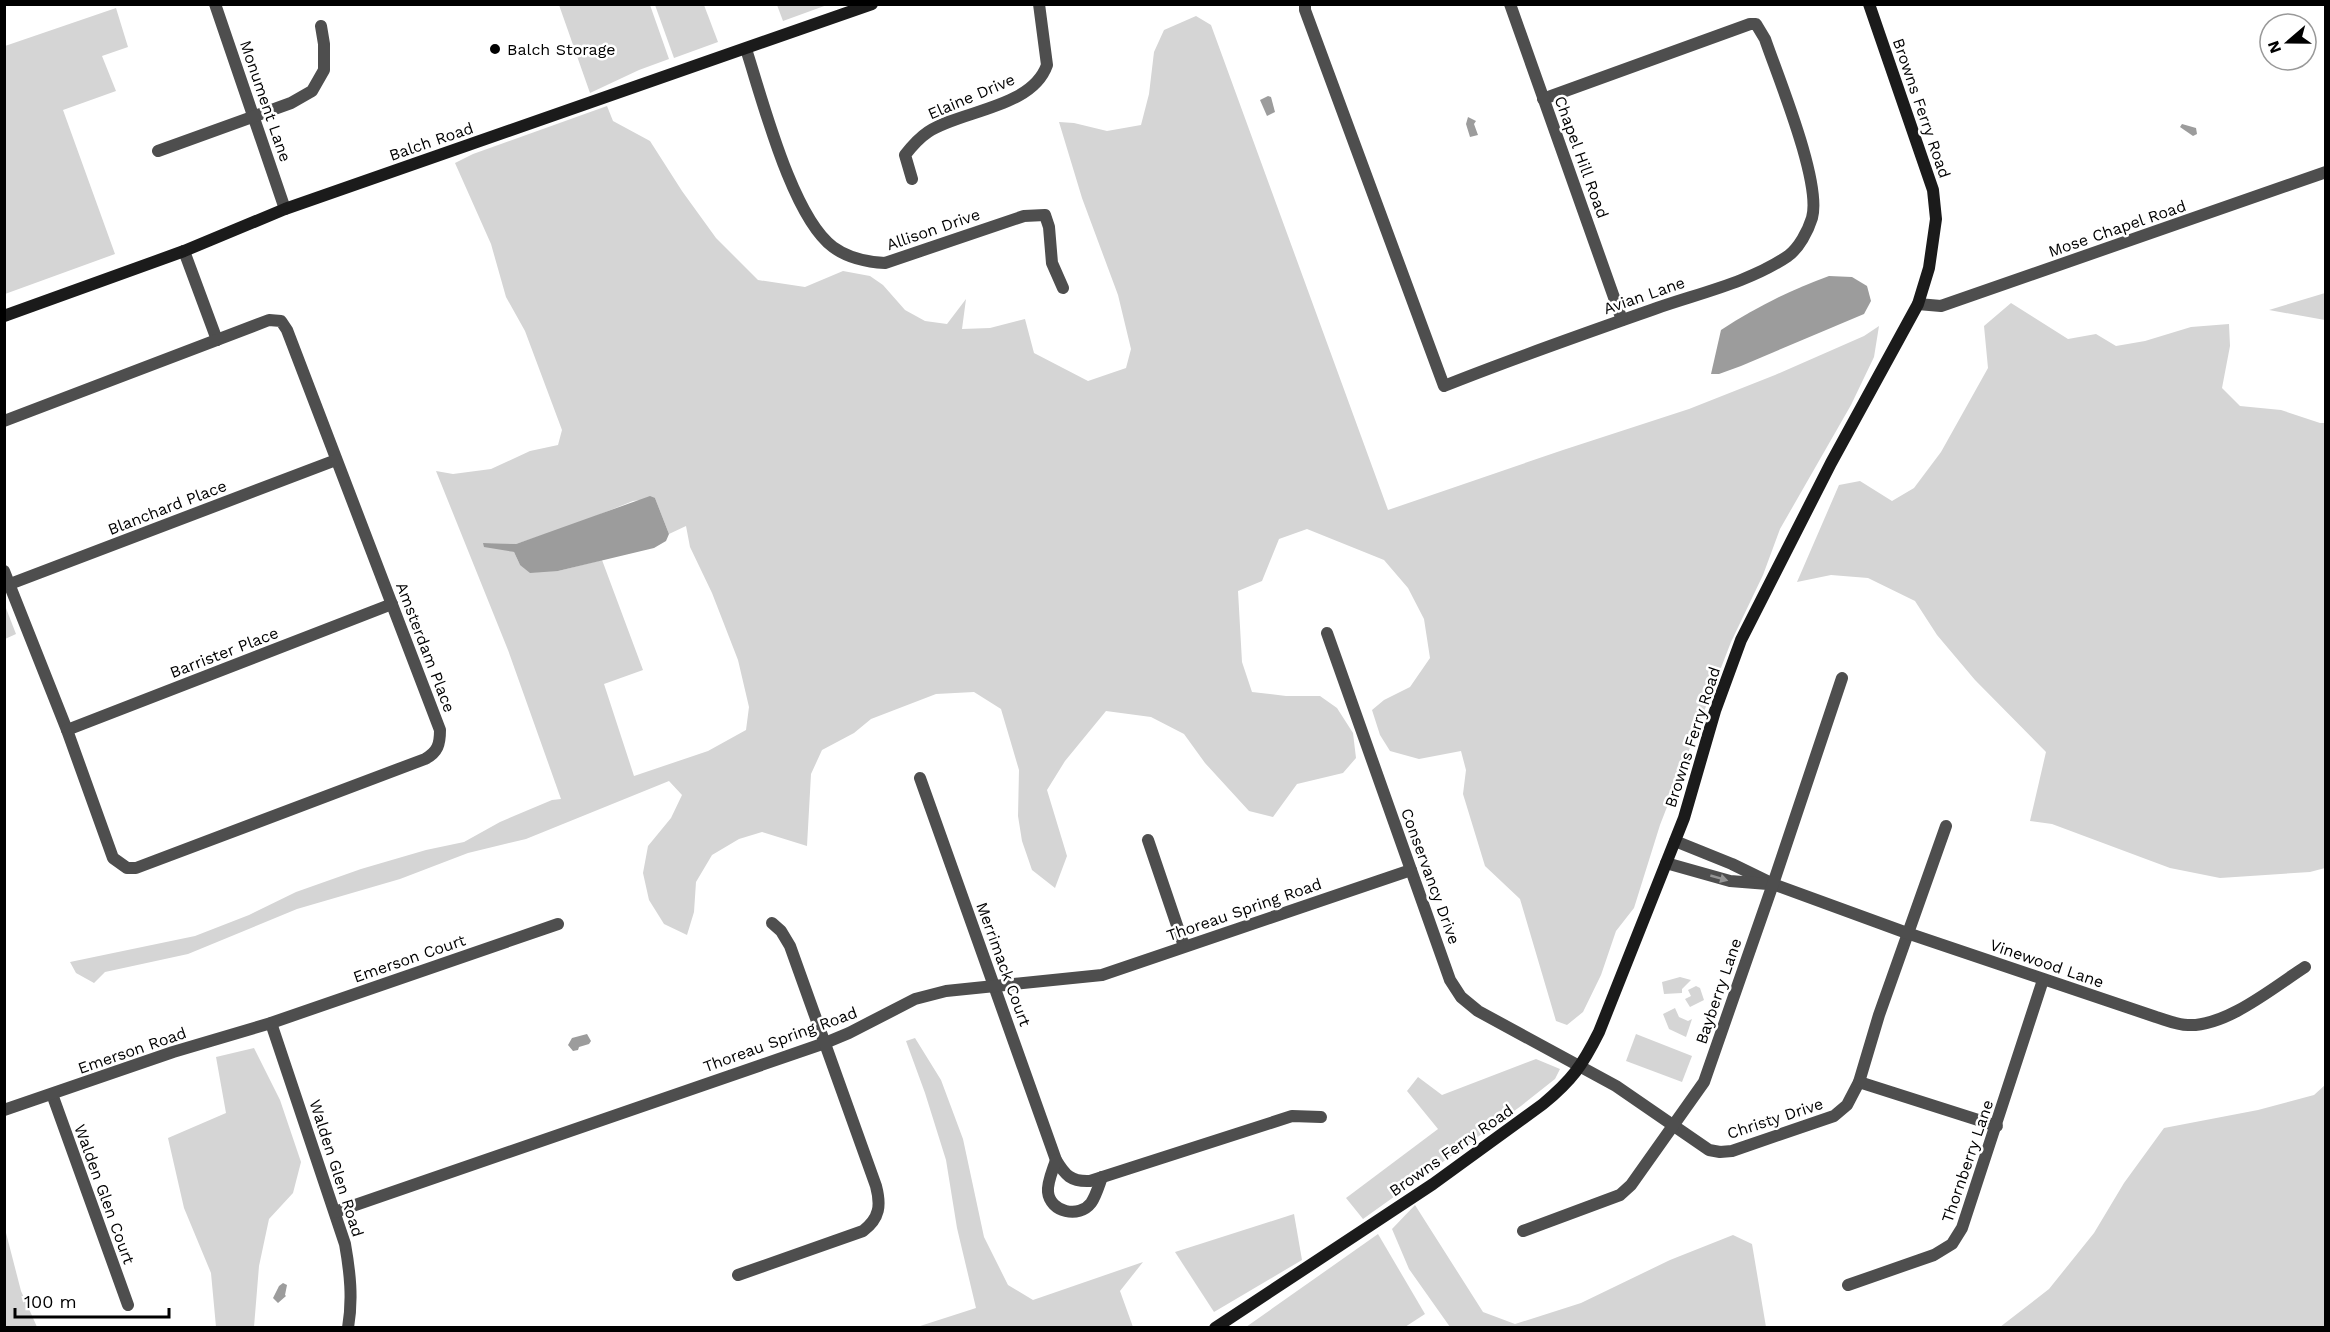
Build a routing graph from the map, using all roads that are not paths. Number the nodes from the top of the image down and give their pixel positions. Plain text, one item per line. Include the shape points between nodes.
1 (215, 4) edge
2 (872, 4) edge
3 (1039, 4) edge
4 (1510, 4) edge
5 (1869, 4) edge
6 (1303, 6) edge
7 (321, 26) dead end
8 (746, 49) junction
9 (1543, 99) junction
10 (254, 115) junction
11 (158, 151) dead end
12 (2325, 172) edge
13 (912, 179) dead end
14 (285, 209) junction
15 (184, 251) junction
16 (1063, 288) dead end
17 (1918, 304) junction
18 (4, 316) edge
19 (1622, 320) junction
20 (217, 340) junction
21 (4, 421) edge
22 (336, 460) junction
23 (4, 570) edge
24 (10, 585) junction
25 (392, 604) junction
26 (1327, 633) dead end
27 (1842, 678) dead end
28 (67, 730) junction
29 (920, 778) dead end
30 (1946, 826) dead end
31 (1148, 840) dead end
32 (1675, 841) junction
33 (1666, 863) junction
34 (1411, 870) junction
35 (1773, 884) junction
36 (772, 923) dead end
37 (558, 924) dead end
38 (1907, 933) junction
39 (1184, 946) junction
40 (2305, 967) dead end
41 (2043, 980) junction
42 (994, 985) junction
43 (271, 1023) junction
44 (825, 1043) junction
45 (1582, 1066) junction
46 (1859, 1082) junction
47 (52, 1094) junction
48 (4, 1110) edge
49 (1321, 1117) dead end
50 (1672, 1125) junction
51 (1997, 1126) junction
52 (1056, 1160) junction
53 (1102, 1177) junction
54 (335, 1212) junction
55 (1523, 1231) dead end
56 (738, 1275) dead end
57 (1848, 1285) dead end
58 (128, 1305) dead end
59 (348, 1328) edge
60 (1215, 1328) edge

1 - 10 street, Monument Lane
2 - 8 street, Balch Road
3 - 13 street, Elaine Drive via 1047,65 1043,74 1032,88 928,132 905,155
4 - 9 street, Chapel Hill Road
5 - 17 street, Browns Ferry Road via 1933,190 1936,219 1929,268
6 - 19 street, Avian Lane via 1443,386
7 - 10 street via 324,70 312,91 291,103
8 - 14 street, Balch Road
8 - 16 street, Allison Drive via 801,204 832,247 862,262 885,263 1024,216 1045,215 1052,263
9 - 19 street, Chapel Hill Road
9 - 19 street, Avian Lane via 1750,24 1756,24 1765,39 1814,194 1812,217 1802,241 1791,254 1759,273
10 - 11 street
10 - 14 street, Monument Lane
12 - 17 street, Mose Chapel Road via 1941,306
14 - 15 street, Balch Road
15 - 18 street, Balch Road
15 - 20 street
17 - 32 street, Browns Ferry Road via 1831,463 1742,640 1715,711
20 - 21 street, Amsterdam Place
20 - 22 street, Amsterdam Place via 269,320 281,321
22 - 24 street, Blanchard Place
22 - 25 street, Amsterdam Place
23 - 24 street, Amsterdam Place
24 - 28 street, Amsterdam Place
25 - 28 street, Barrister Place
25 - 28 street, Amsterdam Place via 440,730 438,747 425,759 136,868 127,868 113,858
26 - 34 street, Conservancy Drive
27 - 35 street, Bayberry Lane
29 - 42 street, Merrimack Court
30 - 38 street, Christy Drive
31 - 39 street
32 - 33 street, Browns Ferry Road
32 - 35 street, Vinewood Lane
33 -> 35 street, Vinewood Lane via 1730,881
33 - 45 street, Browns Ferry Road
34 - 39 street, Thoreau Spring Road
34 - 45 street, Conservancy Drive via 1450,980 1461,997 1478,1011
35 - 38 street, Vinewood Lane
35 - 50 street, Bayberry Lane via 1704,1082
36 - 44 street via 790,946
37 - 43 street, Emerson Court
38 - 41 street, Vinewood Lane
38 - 46 street, Christy Drive
39 - 42 street, Thoreau Spring Road via 1091,978
40 - 41 street, Vinewood Lane via 2216,1021 2188,1025
41 - 51 street, Thornberry Lane
42 - 44 street, Thoreau Spring Road via 915,999
42 - 52 street, Merrimack Court
43 - 47 street, Emerson Road
43 - 54 street, Walden Glen Road
44 - 54 street, Thoreau Spring Road
44 - 56 street via 876,1186 878,1215 863,1231
45 - 50 street, Christy Drive
45 - 60 street, Browns Ferry Road via 1543,1104 1433,1184
46 - 50 street, Christy Drive via 1847,1105 1834,1116 1732,1151 1709,1150
46 - 51 street
47 - 48 street, Emerson Road
47 - 58 street, Walden Glen Court
49 - 53 street, Merrimack Court via 1292,1116
50 - 55 street, Bayberry Lane via 1620,1196
51 - 57 street, Thornberry Lane via 1962,1228 1952,1244 1934,1255
52 - 53 street, Merrimack Court via 1066,1176 1077,1182
52 - 53 street via 1047,1189 1054,1206 1064,1211 1077,1212 1090,1205
54 - 59 street, Walden Glen Road via 351,1274

